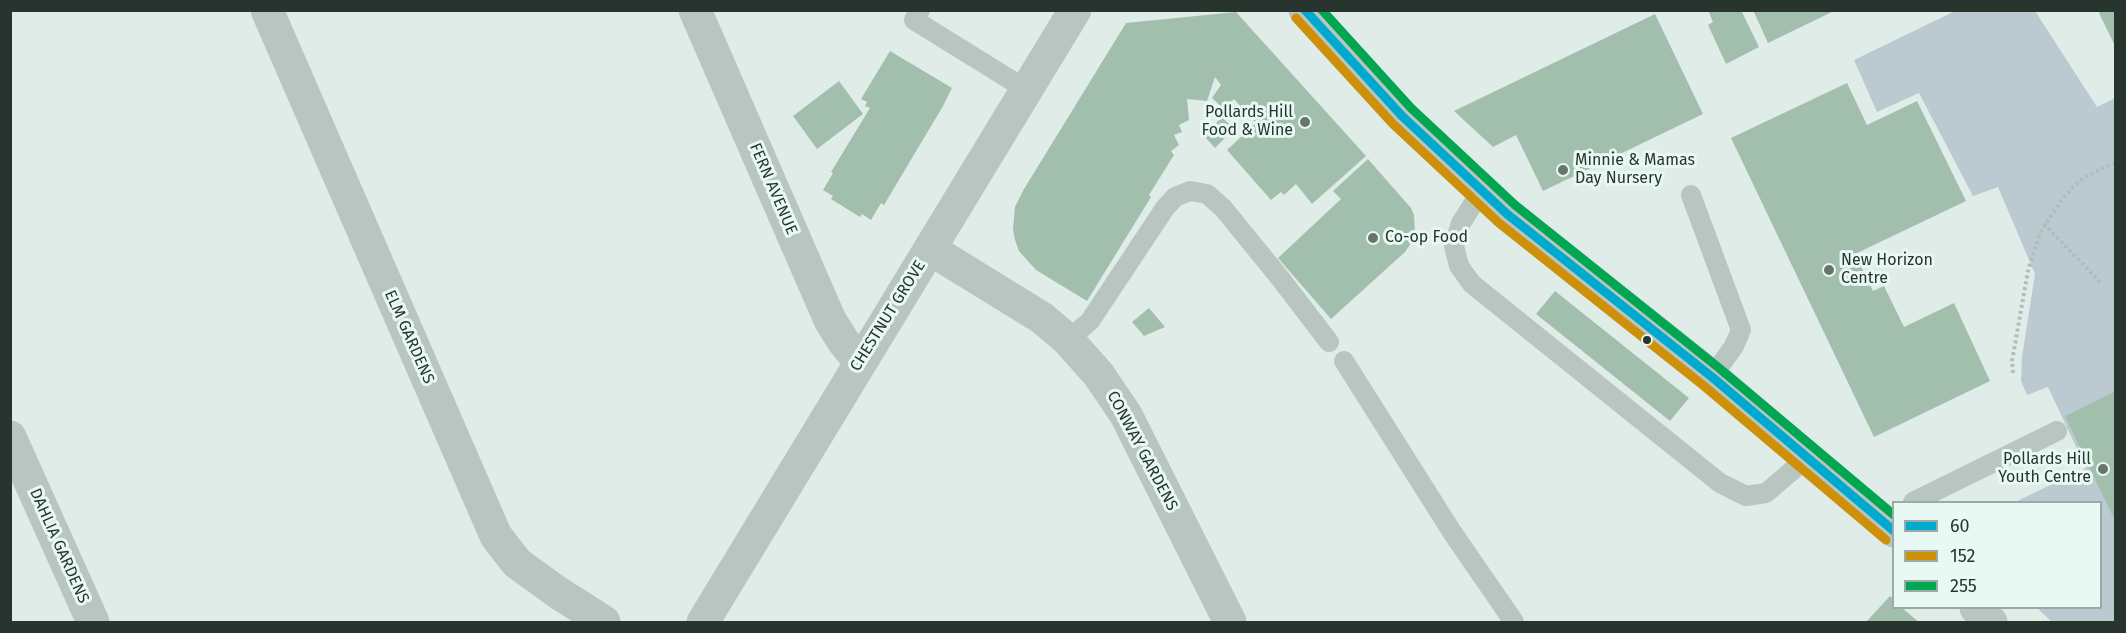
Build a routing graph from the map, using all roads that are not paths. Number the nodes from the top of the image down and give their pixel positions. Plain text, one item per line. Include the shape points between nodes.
1 (267, 10) edge
2 (695, 10) edge
3 (920, 10) edge
4 (1075, 10) edge
5 (1305, 10) edge
6 (1027, 90) junction
7 (1482, 190) junction
8 (1691, 195) dead end
9 (930, 249) junction
10 (1068, 339) junction
11 (1329, 342) dead end
12 (1344, 361) dead end
13 (860, 362) junction
14 (1712, 376) junction
15 (2057, 431) dead end
16 (10, 436) edge
17 (1808, 457) junction
18 (1915, 501) edge
19 (1889, 521) edge
20 (1977, 609) edge
21 (93, 622) edge
22 (604, 622) edge
23 (703, 622) edge
24 (1230, 622) edge
25 (1514, 622) edge
26 (1991, 622) edge

1 - 22 street, ELM GARDENS via 496,536 517,563
2 - 13 street, FERN AVENUE via 830,320
3 - 6 lane via 914,21
4 - 6 street, CHESTNUT GROVE
5 - 7 street via 1402,116
6 - 9 street, CHESTNUT GROVE
7 - 14 street
7 - 17 lane via 1461,224 1454,246 1458,266 1472,284 1720,483 1746,496 1766,494
8 - 14 lane via 1741,330
9 - 10 street, CONWAY GARDENS via 1042,318
9 - 13 street, CHESTNUT GROVE
10 - 11 lane via 1090,321 1165,208 1175,197 1191,192 1207,194 1223,208
10 - 24 street, CONWAY GARDENS via 1099,375 1126,416
12 - 25 lane
13 - 23 street, CHESTNUT GROVE
14 - 17 street
15 - 18 lane
16 - 21 street, DAHLIA GARDENS
17 - 19 street
20 - 26 street

